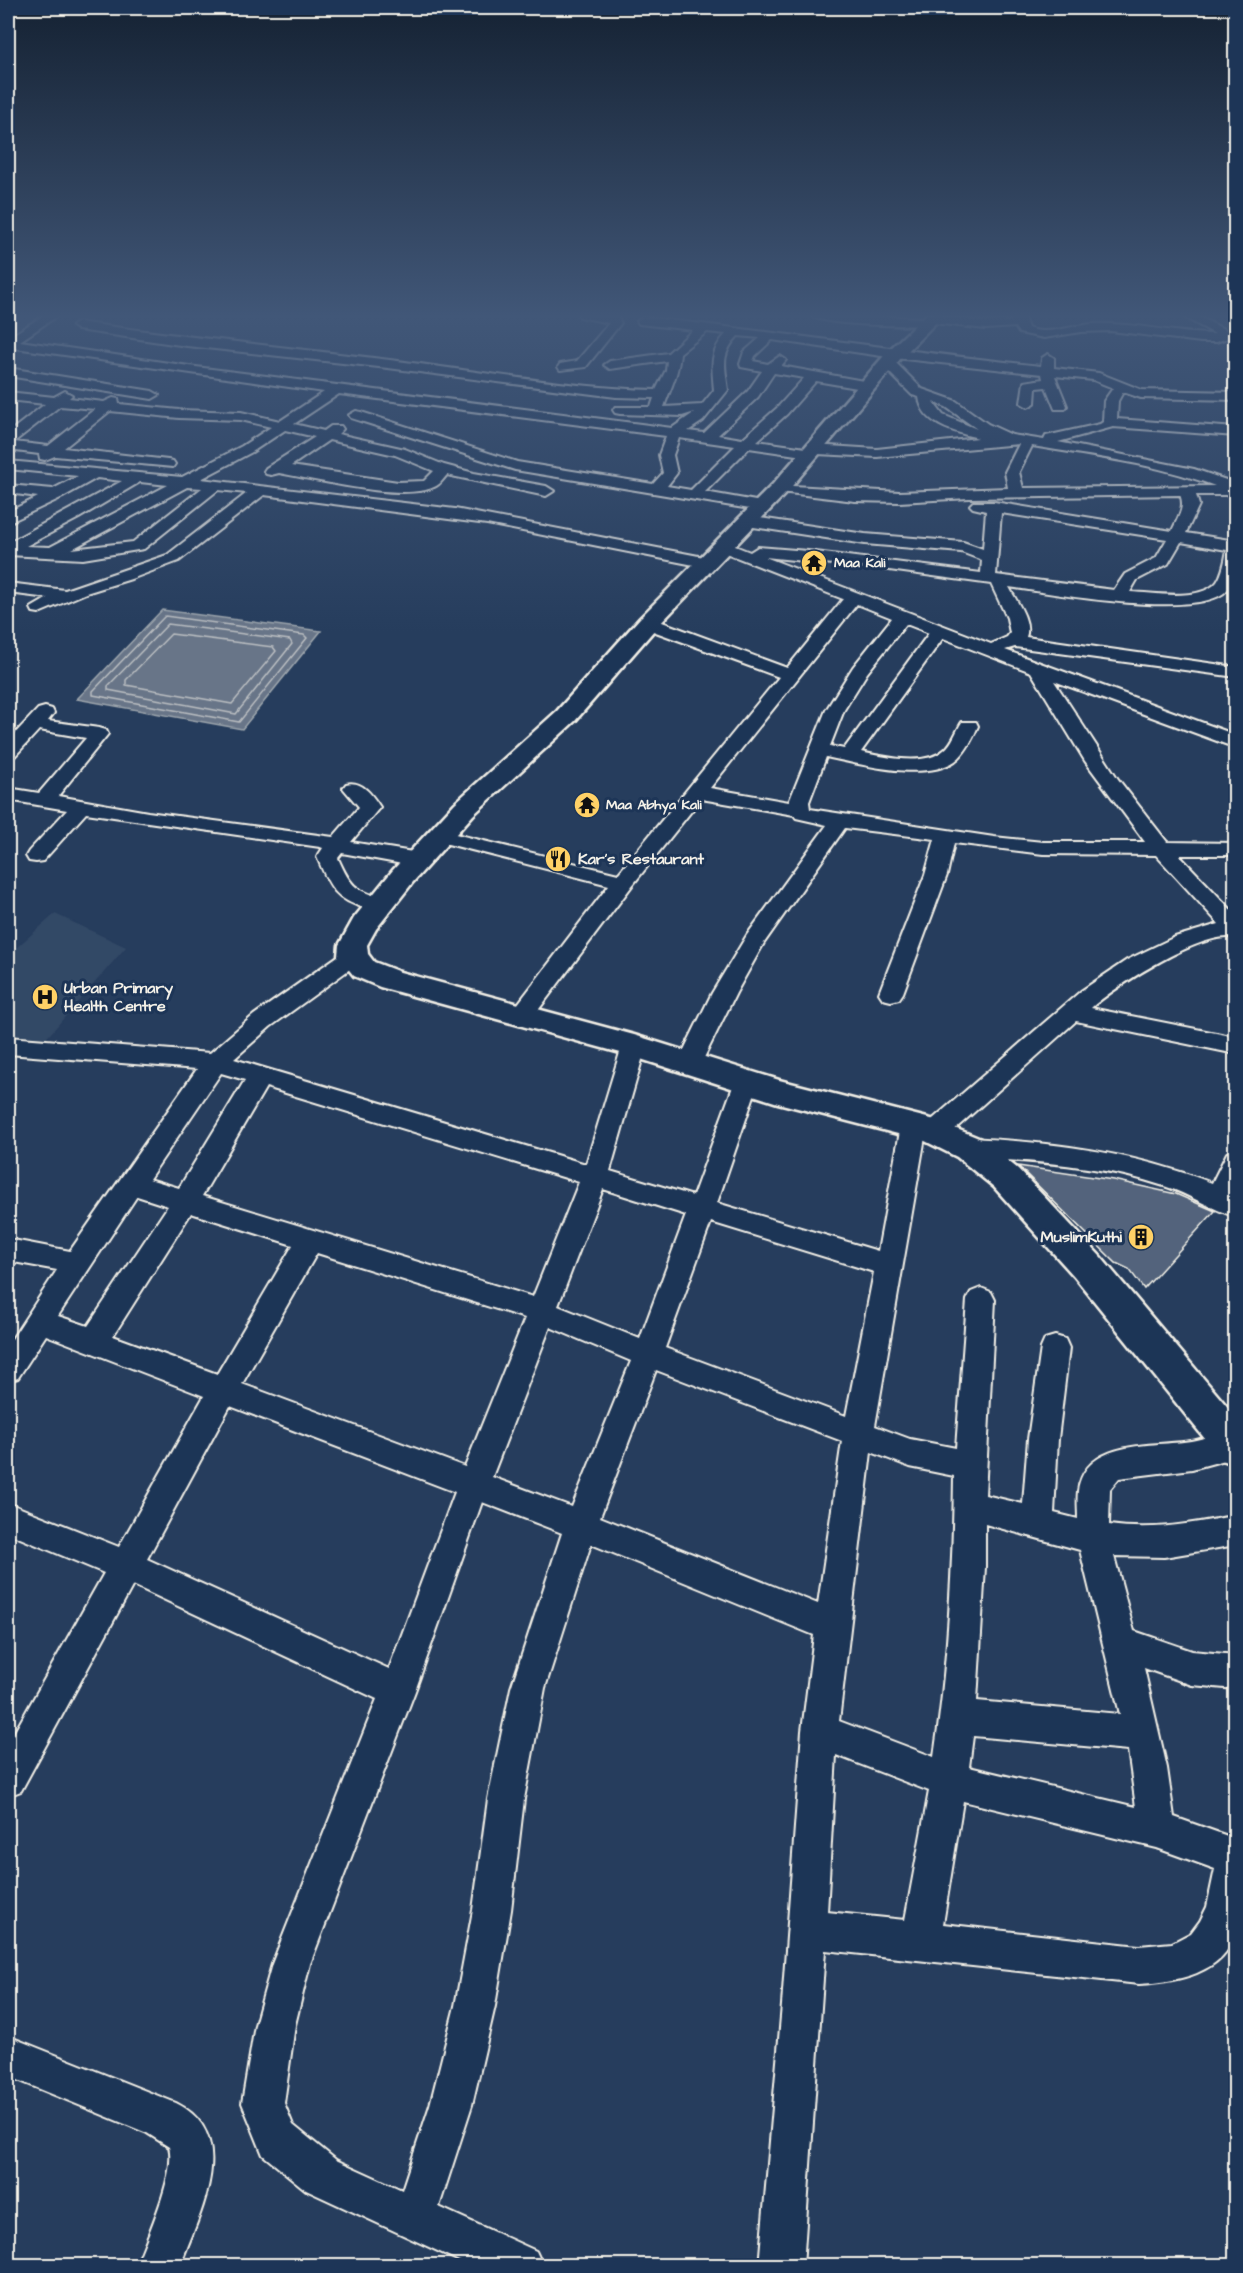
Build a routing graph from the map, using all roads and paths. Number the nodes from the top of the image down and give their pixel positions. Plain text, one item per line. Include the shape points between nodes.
1 (36, 420) edge
2 (73, 420) edge
3 (269, 420) edge
4 (292, 420) edge
5 (349, 420) edge
6 (372, 420) edge
7 (577, 420) edge
8 (654, 420) edge
9 (696, 420) edge
10 (729, 420) edge
11 (773, 420) edge
12 (839, 420) edge
13 (943, 420) edge
14 (89, 422) junction
15 (288, 423) junction
16 (1110, 423) joint
17 (109, 424) dead end
18 (433, 426) dead end
19 (651, 430) junction
20 (1236, 432) edge
21 (332, 433) junction
22 (412, 433) junction
23 (675, 433) junction
24 (707, 438) junction
25 (8, 440) edge
26 (1019, 440) junction
27 (745, 444) junction
28 (8, 446) edge
29 (382, 448) junction
30 (52, 451) junction
31 (811, 451) junction
32 (1133, 461) junction
33 (8, 465) edge
34 (31, 468) junction
35 (278, 468) junction
36 (210, 469) junction
37 (444, 469) junction
38 (1194, 473) junction
39 (95, 474) junction
40 (313, 474) junction
41 (137, 478) junction
42 (1236, 478) edge
43 (482, 479) junction
44 (181, 483) junction
45 (214, 486) junction
46 (658, 488) junction
47 (780, 488) junction
48 (8, 489) edge
49 (236, 489) junction
50 (1236, 489) edge
51 (546, 490) dead end
52 (259, 491) junction
53 (1185, 491) junction
54 (1016, 492) junction
55 (1162, 492) junction
56 (55, 494) junction
57 (695, 494) junction
58 (293, 495) junction
59 (925, 496) junction
60 (103, 498) junction
61 (994, 507) junction
62 (15, 513) edge
63 (755, 513) junction
64 (452, 514) junction
65 (74, 515) junction
66 (1178, 536) junction
67 (1236, 547) edge
68 (8, 549) edge
69 (729, 549) junction
70 (101, 552) junction
71 (50, 554) junction
72 (990, 557) junction
73 (709, 563) junction
74 (993, 579) junction
75 (78, 582) junction
76 (8, 588) edge
77 (1119, 596) junction
78 (853, 598) junction
79 (39, 608) dead end
80 (903, 616) junction
81 (648, 623) junction
82 (940, 630) junction
83 (1013, 641) junction
84 (990, 649) junction
85 (1037, 667) junction
86 (1236, 672) edge
87 (791, 675) junction
88 (49, 709) dead end
89 (1236, 719) edge
90 (34, 724) junction
91 (969, 726) dead end
92 (1230, 740) edge
93 (819, 750) junction
94 (8, 752) edge
95 (849, 755) junction
96 (353, 788) dead end
97 (698, 792) junction
98 (8, 794) edge
99 (44, 800) junction
100 (81, 807) junction
101 (799, 810) junction
102 (840, 820) junction
103 (946, 835) junction
104 (439, 836) junction
105 (338, 846) junction
106 (1162, 849) junction
107 (1236, 849) edge
108 (36, 856) dead end
109 (419, 860) junction
110 (623, 882) junction
111 (381, 904) junction
112 (1235, 928) edge
113 (353, 956) junction
114 (891, 993) dead end
115 (1071, 1012) junction
116 (522, 1015) junction
117 (8, 1045) edge
118 (634, 1046) junction
119 (1236, 1046) edge
120 (215, 1062) junction
121 (689, 1064) junction
122 (260, 1076) junction
123 (747, 1081) junction
124 (925, 1129) junction
125 (969, 1148) junction
126 (1236, 1160) edge
127 (595, 1176) junction
128 (131, 1184) junction
129 (185, 1201) junction
130 (1227, 1202) edge
131 (701, 1209) junction
132 (310, 1241) junction
133 (8, 1251) edge
134 (77, 1263) junction
135 (888, 1265) junction
136 (981, 1300) dead end
137 (543, 1312) junction
138 (40, 1321) junction
139 (94, 1341) junction
140 (1055, 1348) dead end
141 (649, 1355) junction
142 (8, 1369) edge
143 (224, 1389) junction
144 (858, 1434) junction
145 (1234, 1446) edge
146 (970, 1465) junction
147 (473, 1485) junction
148 (970, 1506) junction
149 (8, 1518) edge
150 (1038, 1522) junction
151 (581, 1525) junction
152 (1236, 1530) edge
153 (1093, 1536) junction
154 (126, 1566) junction
155 (832, 1626) junction
156 (1121, 1644) junction
157 (1236, 1672) edge
158 (398, 1691) junction
159 (958, 1718) junction
160 (820, 1731) junction
161 (1141, 1734) junction
162 (8, 1778) edge
163 (950, 1780) junction
164 (1157, 1830) junction
165 (1236, 1859) edge
166 (807, 1929) junction
167 (921, 1941) junction
168 (8, 2056) edge
169 (414, 2218) junction
170 (158, 2265) edge
171 (521, 2265) edge
172 (781, 2265) edge

1 - 25 street
2 - 14 street
3 - 15 street
4 - 15 street
5 - 21 street
6 - 22 street
7 - 19 street
8 - 19 street
9 - 23 street
10 - 24 street
11 - 27 street
12 - 31 main road
13 - 26 street via 961,429
14 - 17 street
14 - 30 street
15 - 21 street
15 - 36 street
16 - 20 street
16 - 26 street via 1094,430
18 - 22 street
19 - 23 street
21 - 29 street
21 - 35 street
22 - 29 street
22 - 46 street via 515,466
23 - 24 street
23 - 46 street via 666,450 669,477
24 - 27 street
26 - 31 street via 877,453
26 - 32 street
26 - 54 street via 1012,472
27 - 31 street
27 - 57 street
28 - 30 street
29 - 37 street
30 - 34 street
30 - 36 street
31 - 47 main road
32 - 38 street
32 - 55 street
33 - 34 street
34 - 39 street
35 - 40 street
35 - 49 street
36 - 44 street
37 - 40 street via 432,483 418,487
37 - 43 street
38 - 42 street
38 - 50 street
39 - 41 street
39 - 56 street
40 - 58 street
41 - 44 street
41 - 60 street
43 - 51 street
43 - 64 street
44 - 45 street
44 - 71 street
45 - 49 street
45 - 70 street via 138,546
46 - 57 street
47 - 59 street via 855,496
47 - 63 main road
48 - 56 street
49 - 52 street
50 - 53 street
52 - 58 street
52 - 75 street via 173,558 125,576
53 - 55 street
53 - 66 street via 1191,505
54 - 55 street
54 - 59 street
56 - 60 street
56 - 62 street
57 - 63 street
58 - 64 street
59 - 61 street
60 - 65 street
61 - 66 street
61 - 72 street
62 - 65 street
63 - 69 main road
63 - 72 street via 865,539 963,548
64 - 73 street
65 - 68 street
66 - 67 street
66 - 77 street via 1161,561 1127,580
67 - 77 street via 1227,580 1211,595 1178,599
68 - 71 street
69 - 73 main road
69 - 74 street
69 - 78 street
70 - 71 street
70 - 75 street
72 - 74 street
73 - 81 main road
74 - 77 street
74 - 83 street via 1018,620 1020,632
75 - 76 street
75 - 79 street
78 - 80 street
78 - 87 street
80 - 82 street
80 - 93 street via 845,693
81 - 87 street
81 - 104 main road via 566,716 464,808
82 - 84 street
82 - 95 street
83 - 84 street
83 - 86 street
84 - 85 street
85 - 92 street
85 - 106 street via 1087,751
87 - 97 street
88 - 90 street
89 - 92 street
90 - 94 street
90 - 99 street via 99,734
91 - 95 street via 956,750 945,759 930,763 889,762
93 - 95 street
93 - 101 street
96 - 105 street via 370,807
97 - 101 street
97 - 110 street
98 - 99 street
99 - 100 street
100 - 105 street
100 - 108 street
101 - 102 street
102 - 103 street
102 - 121 street via 755,940
103 - 106 street via 1043,848
103 - 114 street via 936,875
104 - 109 main road
104 - 110 street
105 - 109 street
105 - 111 street via 327,857 342,890 354,899
106 - 107 street
106 - 112 street
109 - 111 main road
110 - 116 street
111 - 113 main road via 358,934
112 - 115 street via 1183,942 1135,964
113 - 116 main road via 364,969 391,980
113 - 120 street via 262,1021
115 - 119 street
115 - 124 street
116 - 118 main road
117 - 120 street
118 - 121 main road
118 - 127 street
120 - 122 street
120 - 128 street
121 - 123 main road
122 - 127 street
122 - 129 street
123 - 124 main road
123 - 131 street
124 - 125 main road
124 - 135 street
125 - 130 street via 1031,1150 1104,1160 1162,1176
125 - 145 main road via 1006,1178 1087,1266
126 - 130 street
127 - 131 street
127 - 137 street
128 - 129 street
128 - 134 street
129 - 132 street
129 - 139 street
131 - 135 street
131 - 141 street
132 - 137 street
132 - 143 street
133 - 134 street
134 - 138 street
135 - 144 street
136 - 146 street
137 - 141 street
137 - 147 street
138 - 139 street
138 - 142 street
139 - 143 street
140 - 150 street via 1043,1439
141 - 144 street
141 - 151 street
143 - 147 street
143 - 154 street
144 - 146 street via 910,1453
144 - 155 street
145 - 153 street via 1108,1468 1094,1489
146 - 148 street
147 - 151 street
147 - 158 street
148 - 150 street
148 - 159 street
149 - 154 street
150 - 153 street
151 - 155 street
151 - 169 street via 528,1688 506,1799 475,2006 451,2105
152 - 153 street via 1193,1540 1139,1543
153 - 156 street
154 - 158 street
154 - 162 street
155 - 160 street
156 - 157 street via 1179,1664 1220,1673
156 - 161 street
158 - 169 street via 291,1964 275,2025 263,2103 278,2140 321,2175
159 - 161 street
159 - 163 street
160 - 163 street
160 - 166 street
161 - 164 street
163 - 164 street
163 - 167 street
164 - 165 street
165 - 167 street via 1222,1923 1206,1946 1178,1961 1139,1965
166 - 167 street
166 - 172 street
168 - 170 street via 182,2129 191,2143 190,2175
169 - 171 street

